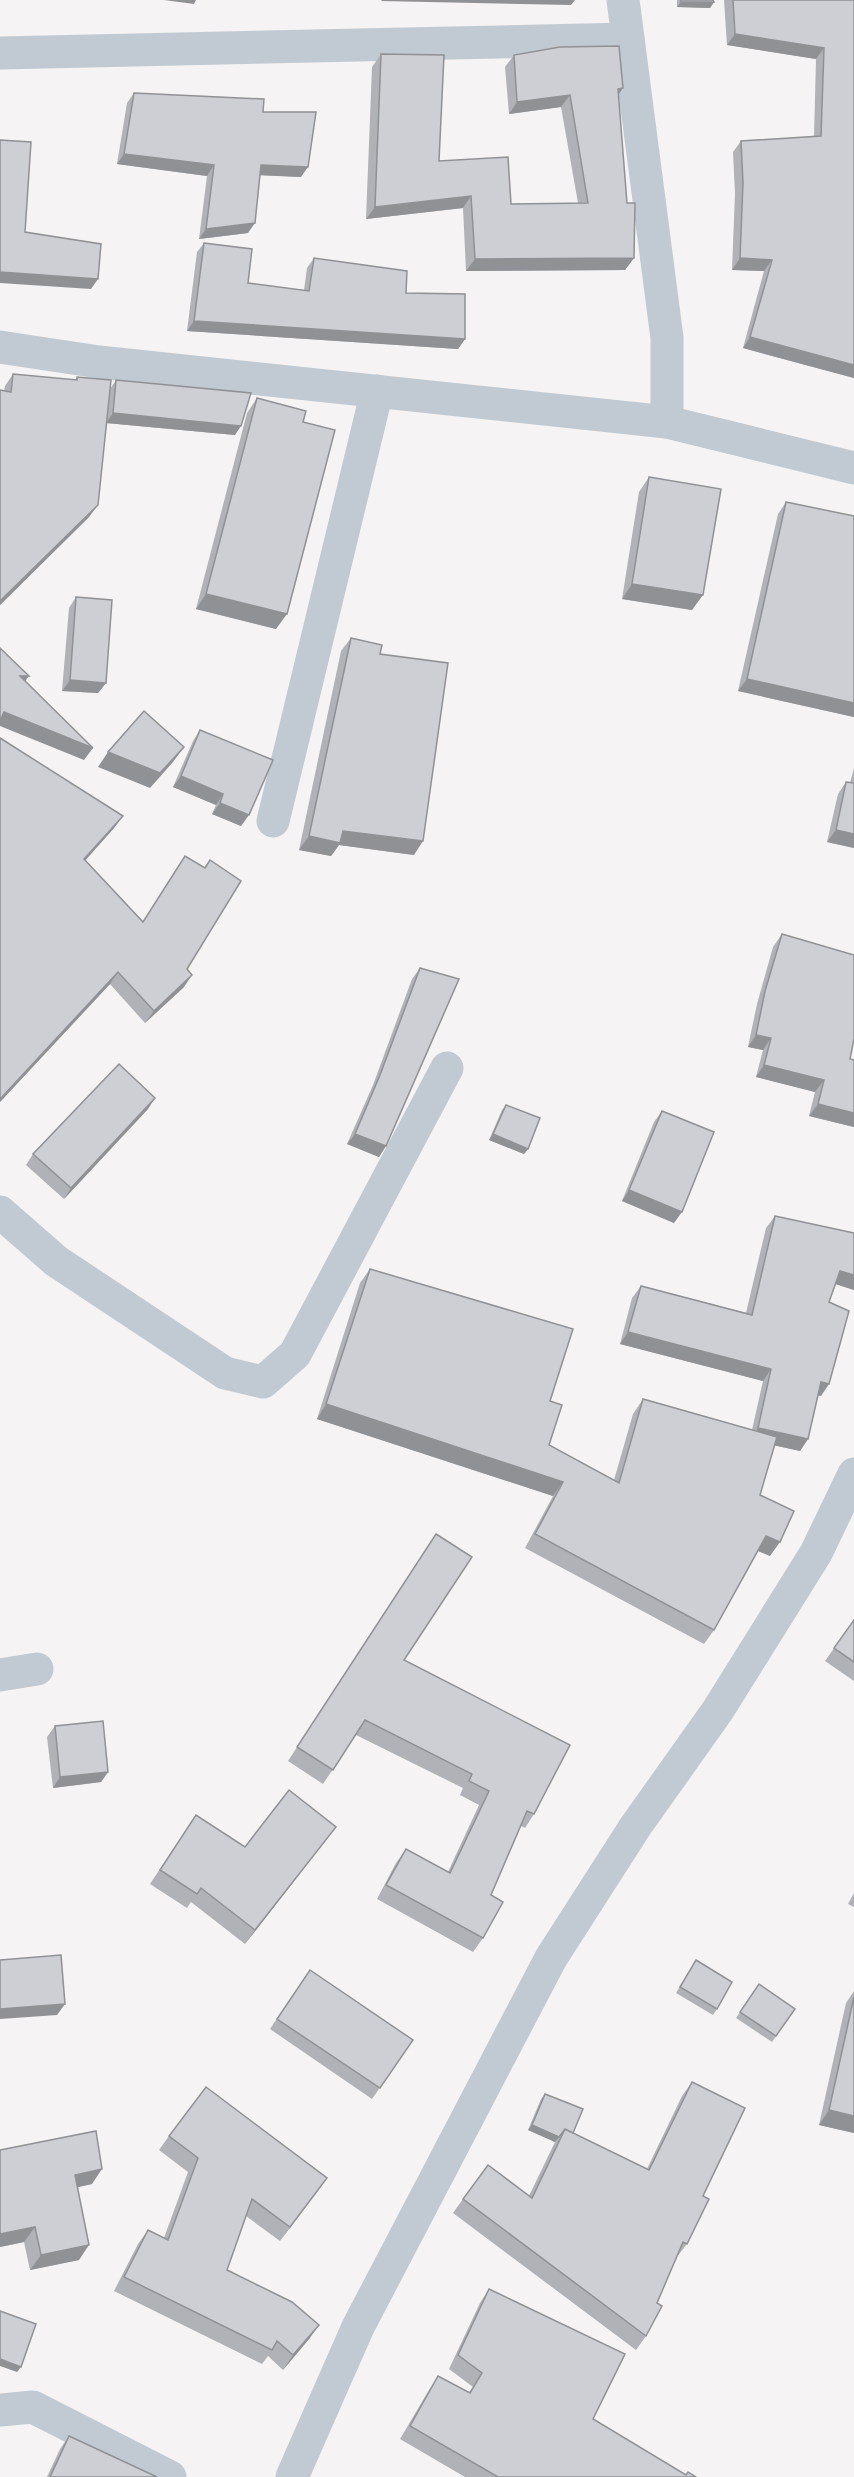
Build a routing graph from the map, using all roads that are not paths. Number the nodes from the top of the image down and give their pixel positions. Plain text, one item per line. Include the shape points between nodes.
1 (623, 0) edge
2 (628, 39) junction
3 (0, 52) edge
4 (0, 347) edge
5 (377, 391) junction
6 (667, 422) junction
7 (854, 468) edge
8 (273, 821) dead end
9 (447, 1068) dead end
10 (0, 1212) edge
11 (854, 1474) edge
12 (37, 1669) dead end
13 (0, 1675) edge
14 (0, 2410) edge
15 (170, 2477) edge
16 (292, 2477) edge

1 - 2 street
2 - 3 street
2 - 6 street via 667,338
4 - 5 street via 99,362
5 - 6 street
5 - 8 street
6 - 7 street
9 - 10 street via 295,1354 263,1382 225,1373 56,1261
11 - 16 street via 816,1553 724,1700 635,1827 551,1958 358,2327
12 - 13 street
14 - 15 street via 33,2408

